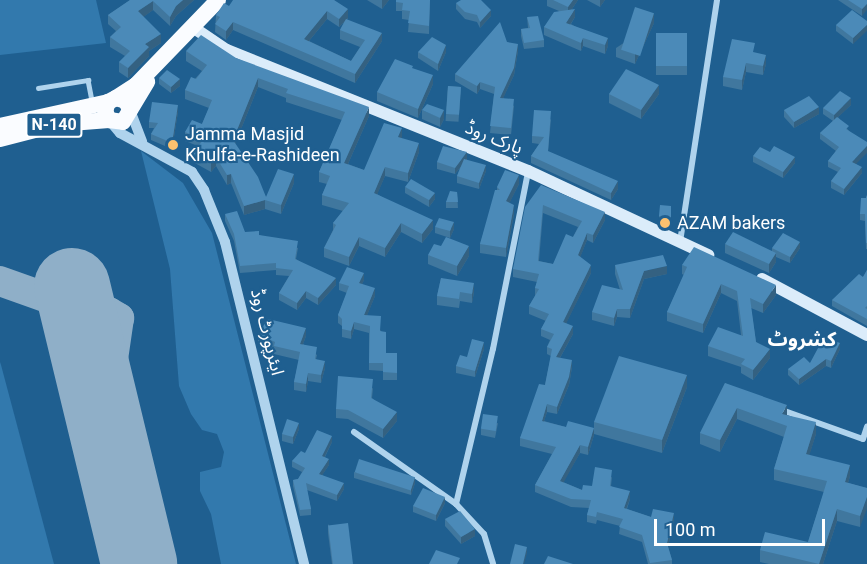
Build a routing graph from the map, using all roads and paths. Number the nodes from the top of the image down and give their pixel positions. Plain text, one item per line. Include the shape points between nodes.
1 (218, 0) edge
2 (717, 0) edge
3 (194, 28) junction
4 (159, 64) junction
5 (38, 88) dead end
6 (106, 102) junction
7 (130, 110) junction
8 (109, 120) junction
9 (0, 126) edge
10 (0, 139) edge
11 (142, 142) junction
12 (528, 171) junction
13 (680, 242) junction
14 (719, 260) edge
15 (749, 273) edge
16 (867, 335) edge
17 (774, 407) edge
18 (867, 427) edge
19 (354, 432) dead end
20 (456, 504) junction
21 (304, 564) edge
22 (493, 564) edge

1 - 3 highway, N-140
2 - 13 street
3 - 4 highway, N-140
3 - 12 main road, پارک روڈ via 227,50
4 - 6 highway, N-140
4 - 7 highway, N-140
5 - 6 lane via 88,80
6 - 7 highway via 126,101
6 - 8 highway, N-140
6 - 9 highway, N-140
7 - 8 highway, N-140 via 123,122
7 - 11 street
8 - 10 highway, N-140 via 58,124
8 - 11 street, ایئرپورٹ روڈ via 120,133
11 - 21 street, ایئرپورٹ روڈ via 192,172 204,190 225,242
12 - 13 main road, پارک روڈ
12 - 20 street via 493,349
13 - 14 main road, پارک روڈ
15 - 16 main road
17 - 18 street via 863,439
19 - 20 street
20 - 22 street via 484,534

